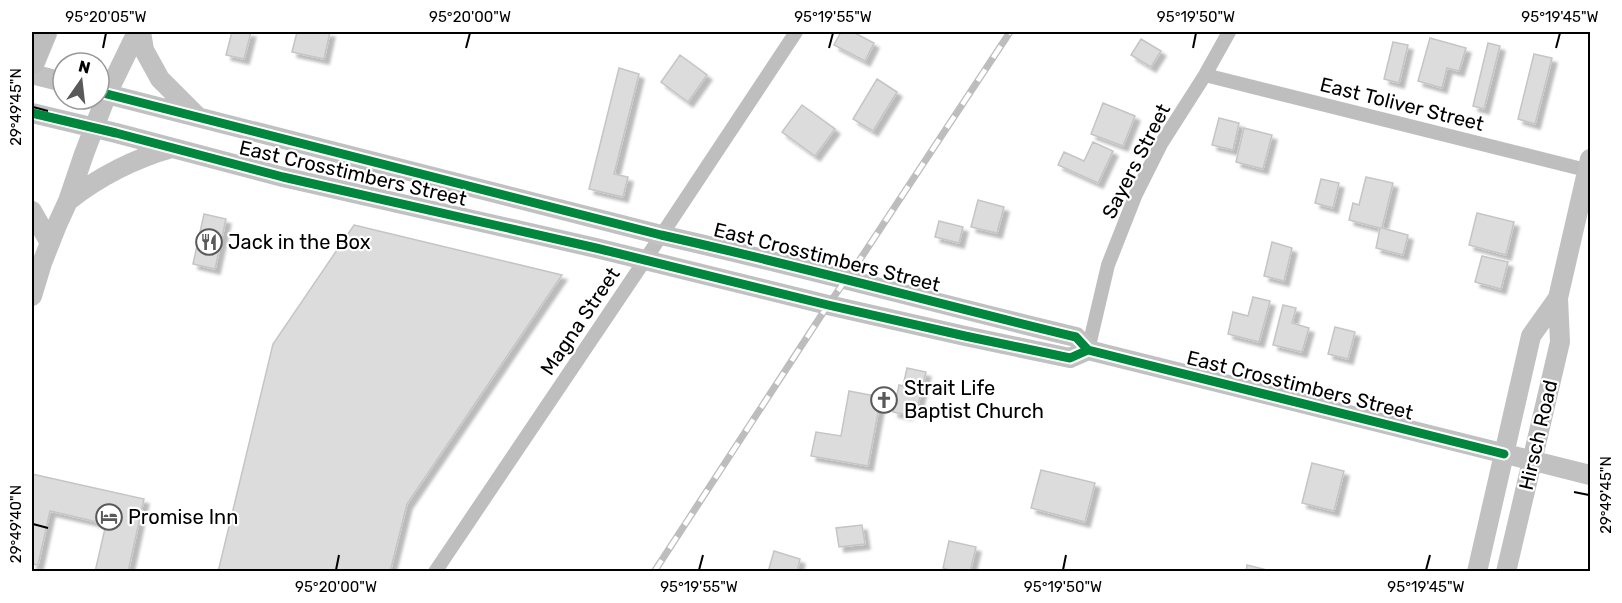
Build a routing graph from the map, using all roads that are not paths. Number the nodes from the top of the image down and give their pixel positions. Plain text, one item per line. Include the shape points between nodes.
1 (44, 32) edge
2 (139, 32) edge
3 (796, 32) edge
4 (1229, 32) edge
5 (32, 61) edge
6 (32, 74) edge
7 (1205, 75) junction
8 (51, 79) edge
9 (111, 79) edge
10 (111, 95) edge
11 (98, 111) edge
12 (32, 113) edge
13 (198, 117) junction
14 (94, 127) junction
15 (172, 148) junction
16 (1590, 167) edge
17 (68, 201) junction
18 (32, 211) edge
19 (661, 235) junction
20 (50, 243) junction
21 (645, 260) junction
22 (32, 296) edge
23 (1558, 298) junction
24 (1088, 350) junction
25 (1504, 454) junction
26 (1532, 461) junction
27 (1590, 475) edge
28 (435, 572) edge
29 (1477, 572) edge
30 (1506, 572) edge

1 - 5 highway
2 - 9 main road
2 - 13 main road via 160,79
3 - 19 street, Magna Street
4 - 7 street, Sayers Street
6 - 8 main road
7 - 16 street, East Toliver Street
7 - 24 street, Sayers Street via 1161,144 1136,194 1108,265
10 - 13 main road, East Crosstimbers Street
11 - 14 main road
12 - 14 main road, East Crosstimbers Street
13 - 19 main road, East Crosstimbers Street
14 - 15 main road, East Crosstimbers Street
14 - 17 main road
15 - 17 main road via 115,170
15 - 21 main road, East Crosstimbers Street
16 - 23 main road, Hirsch Road
17 - 20 main road
18 - 20 main road
19 - 21 street, Magna Street
19 - 24 main road, East Crosstimbers Street via 1076,338
20 - 22 main road
21 - 24 main road, East Crosstimbers Street via 1070,358
21 - 28 street, Magna Street
23 - 25 main road, Hirsch Road via 1531,336
23 - 26 main road, Hirsch Road via 1560,342
24 - 25 main road, East Crosstimbers Street
25 - 26 main road, East Crosstimbers Street
25 - 29 main road, Hirsch Road
26 - 27 main road, East Crosstimbers Street
26 - 30 main road, Hirsch Road

